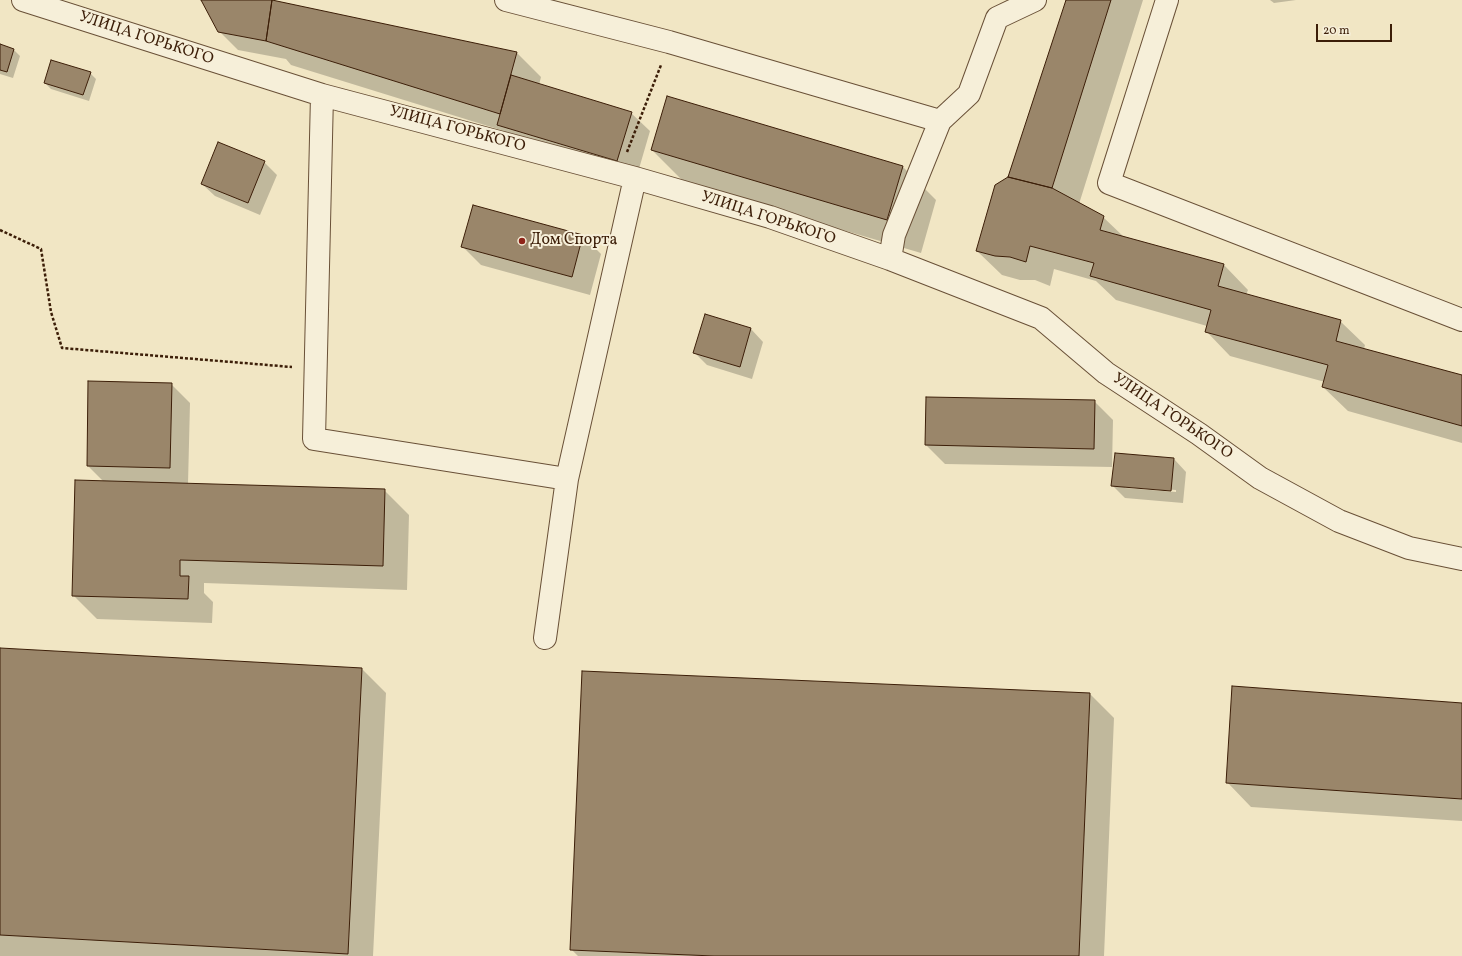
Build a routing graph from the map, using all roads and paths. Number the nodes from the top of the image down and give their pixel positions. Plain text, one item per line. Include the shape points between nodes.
1 (23, 0) edge
2 (506, 0) edge
3 (1035, 0) edge
4 (1167, 0) edge
5 (669, 42) junction
6 (322, 95) junction
7 (940, 120) junction
8 (627, 153) dead end
9 (635, 178) junction
10 (0, 230) edge
11 (890, 259) junction
12 (1462, 320) edge
13 (316, 369) junction
14 (567, 479) junction
15 (1462, 559) edge
16 (545, 638) dead end

1 - 6 street, УЛИЦА ГОРЬКОГО
2 - 5 street
3 - 7 street via 997,18 969,94
4 - 12 street via 1109,183
5 - 7 street
5 - 8 path
6 - 9 street, УЛИЦА ГОРЬКОГО
6 - 13 street via 310,279
7 - 11 street via 894,235
9 - 11 street, УЛИЦА ГОРЬКОГО via 770,217
9 - 14 street
10 - 13 path via 41,250 51,312 62,348
11 - 15 street, УЛИЦА ГОРЬКОГО via 1041,318 1106,373 1260,478 1338,521 1409,548
13 - 14 street via 314,439
14 - 16 street

